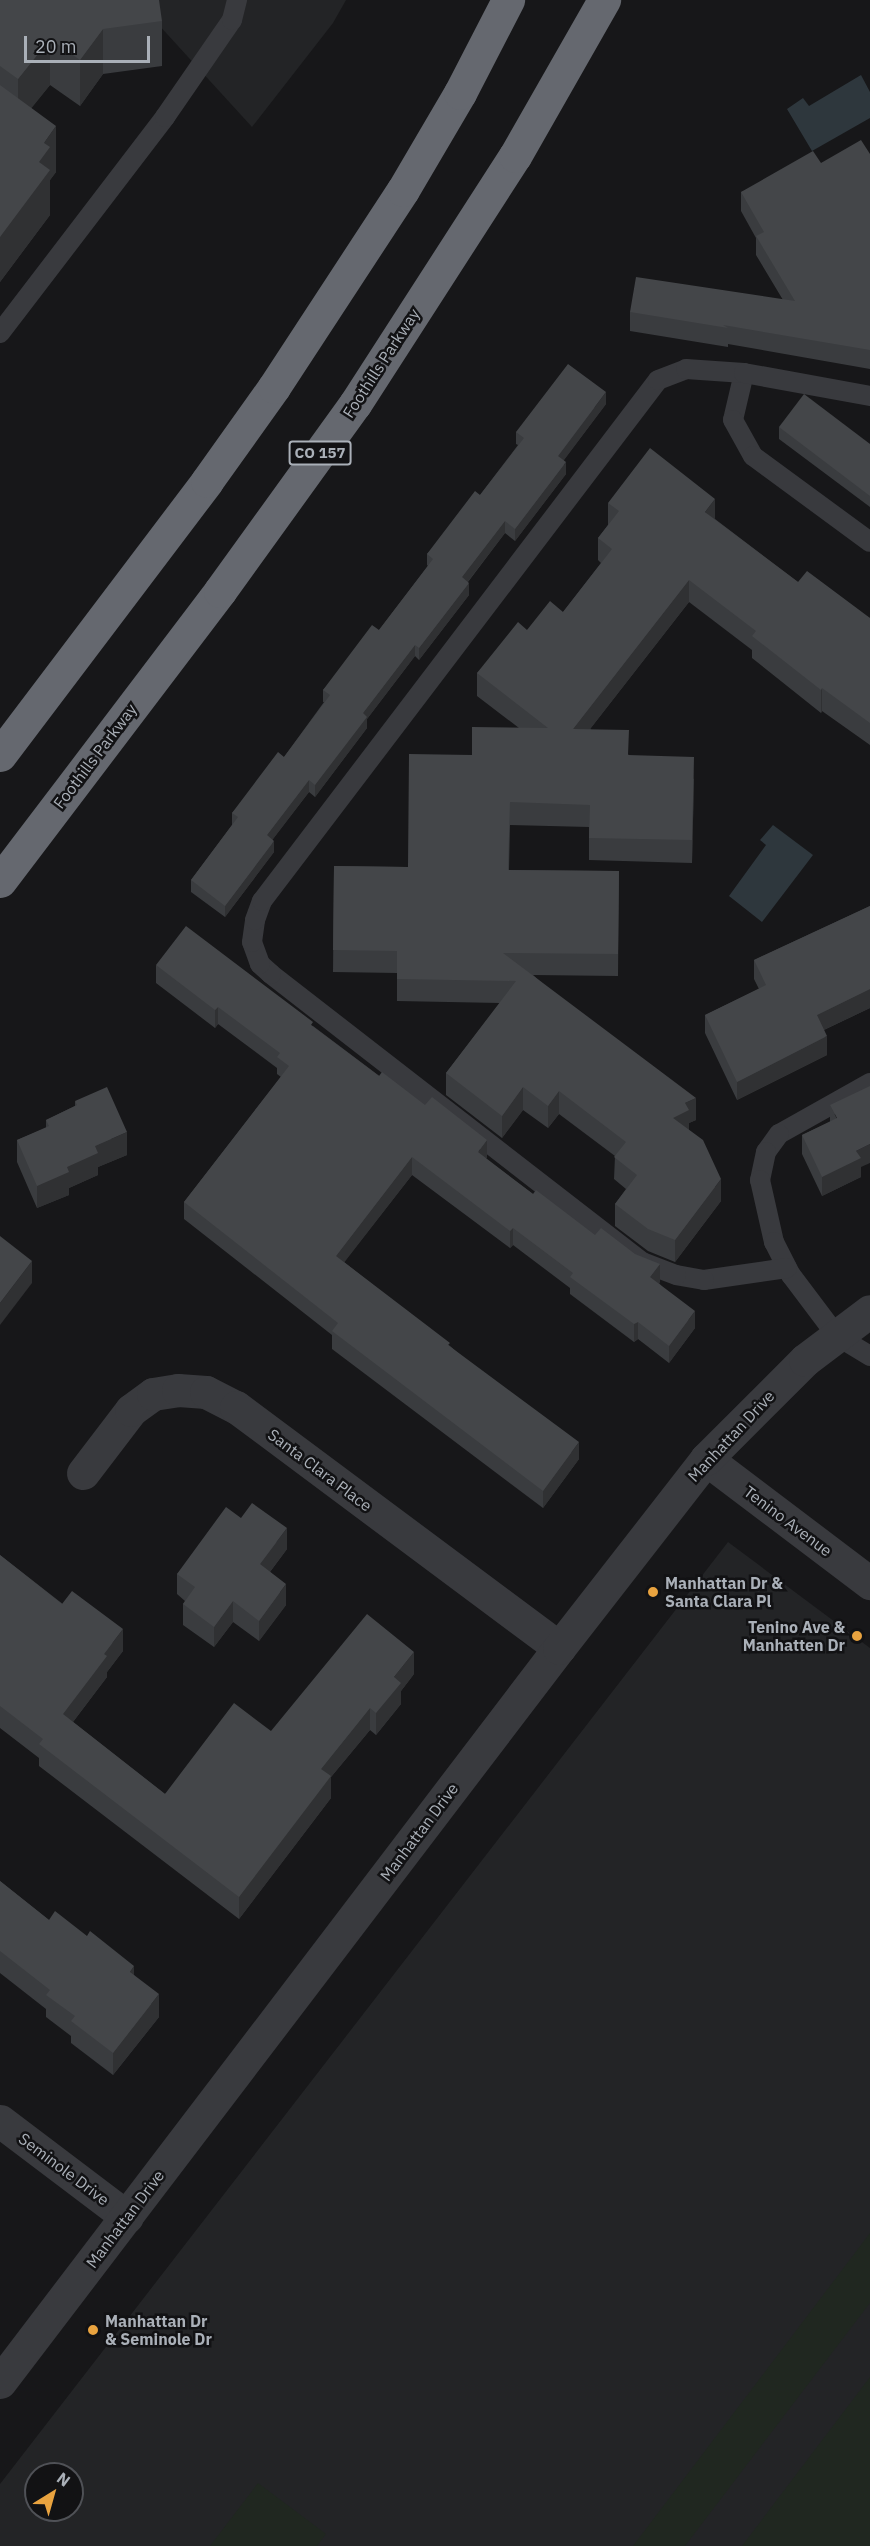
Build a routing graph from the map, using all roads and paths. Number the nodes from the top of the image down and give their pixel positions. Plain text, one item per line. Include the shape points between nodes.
1 (237, 0) edge
2 (508, 0) edge
3 (604, 0) edge
4 (0, 333) edge
5 (744, 373) junction
6 (870, 396) edge
7 (870, 542) edge
8 (0, 755) edge
9 (0, 881) edge
10 (870, 1083) edge
11 (787, 1268) junction
12 (870, 1311) edge
13 (837, 1336) junction
14 (870, 1356) edge
15 (706, 1459) junction
16 (83, 1473) dead end
17 (870, 1583) edge
18 (559, 1648) junction
19 (0, 2121) edge
20 (127, 2217) junction
21 (0, 2382) edge

1 - 4 lane via 232,20 165,117
2 - 8 highway via 403,190 287,367 207,482
3 - 9 highway, Foothills Parkway / CO 157 via 514,156 355,404 220,591
5 - 6 lane
5 - 7 lane via 733,420 753,456
5 - 11 lane via 686,369 658,380 262,901 252,942 260,964 272,975 642,1262 676,1275 704,1280
10 - 11 lane via 779,1134 766,1152 760,1180 774,1242
11 - 13 lane
12 - 13 street, Manhattan Drive
13 - 14 lane
13 - 15 street, Manhattan Drive via 805,1360
15 - 17 street, Tenino Avenue
15 - 18 street, Manhattan Drive
16 - 18 street, Santa Clara Place via 131,1410 153,1394 178,1390 206,1392 236,1407
18 - 20 street, Manhattan Drive
19 - 20 street, Seminole Drive
20 - 21 street, Manhattan Drive

